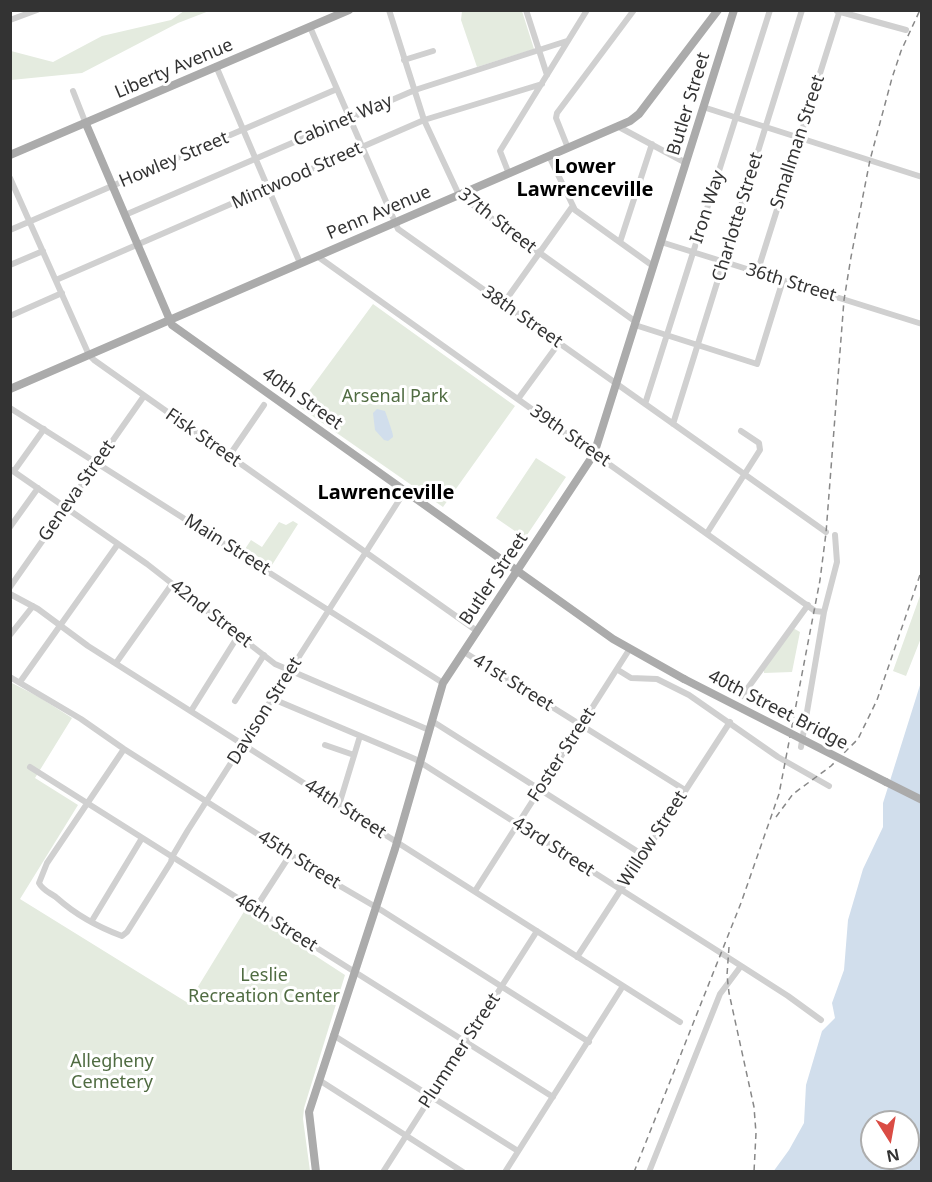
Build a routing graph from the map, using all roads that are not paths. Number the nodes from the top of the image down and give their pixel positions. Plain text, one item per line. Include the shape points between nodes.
1 (37, 10) edge
2 (350, 10) edge
3 (389, 10) edge
4 (526, 10) edge
5 (587, 10) edge
6 (634, 10) edge
7 (718, 10) edge
8 (734, 10) edge
9 (770, 10) edge
10 (802, 10) edge
11 (838, 11) edge
12 (10, 21) edge
13 (310, 27) junction
14 (906, 30) dead end
15 (567, 41) junction
16 (539, 50) junction
17 (434, 51) dead end
18 (404, 60) junction
19 (216, 66) junction
20 (547, 75) junction
21 (543, 84) junction
22 (337, 89) junction
23 (415, 90) junction
24 (73, 91) dead end
25 (704, 107) junction
26 (349, 118) junction
27 (736, 118) junction
28 (424, 120) junction
29 (86, 123) junction
30 (619, 127) junction
31 (766, 127) junction
32 (243, 130) junction
33 (800, 138) junction
34 (652, 144) junction
35 (362, 148) junction
36 (568, 148) junction
37 (10, 155) edge
38 (549, 156) junction
39 (256, 159) junction
40 (686, 163) junction
41 (509, 174) junction
42 (921, 177) edge
43 (10, 178) edge
44 (113, 186) junction
45 (268, 188) junction
46 (459, 195) junction
47 (572, 207) junction
48 (125, 215) junction
49 (30, 222) junction
50 (394, 223) junction
51 (10, 231) edge
52 (620, 242) junction
53 (661, 242) junction
54 (138, 245) junction
55 (43, 251) junction
56 (539, 253) junction
57 (693, 253) junction
58 (317, 256) junction
59 (724, 262) junction
60 (300, 263) junction
61 (10, 265) edge
62 (653, 266) junction
63 (757, 273) junction
64 (56, 280) junction
65 (783, 280) junction
66 (62, 293) junction
67 (503, 304) junction
68 (10, 315) edge
69 (169, 320) junction
70 (635, 324) junction
71 (921, 324) edge
72 (667, 336) junction
73 (559, 343) junction
74 (698, 345) junction
75 (89, 355) junction
76 (616, 384) junction
77 (10, 389) edge
78 (144, 396) junction
79 (518, 399) junction
80 (645, 404) junction
81 (264, 405) dead end
82 (10, 408) edge
83 (673, 424) junction
84 (44, 429) junction
85 (741, 431) dead end
86 (594, 454) junction
87 (229, 456) junction
88 (97, 463) junction
89 (12, 470) edge
90 (744, 474) junction
91 (38, 488) junction
92 (405, 491) junction
93 (66, 508) junction
94 (10, 527) edge
95 (707, 532) junction
96 (826, 532) dead end
97 (836, 535) dead end
98 (118, 544) junction
99 (365, 553) junction
100 (517, 572) junction
101 (172, 584) junction
102 (10, 586) edge
103 (10, 594) edge
104 (808, 605) junction
105 (33, 606) junction
106 (329, 610) junction
107 (824, 612) junction
108 (61, 626) junction
109 (477, 631) junction
110 (10, 635) edge
111 (238, 636) junction
112 (625, 648) junction
113 (464, 652) junction
114 (264, 655) junction
115 (116, 663) junction
116 (291, 670) junction
117 (618, 670) junction
118 (10, 676) edge
119 (20, 682) junction
120 (443, 683) junction
121 (742, 696) dead end
122 (273, 699) junction
123 (235, 701) dead end
124 (190, 711) junction
125 (730, 722) junction
126 (581, 724) junction
127 (430, 725) junction
128 (360, 736) junction
129 (244, 745) junction
130 (325, 745) dead end
131 (801, 747) dead end
132 (124, 749) junction
133 (354, 755) junction
134 (420, 762) junction
135 (30, 768) dead end
136 (829, 786) dead end
137 (540, 789) junction
138 (686, 789) junction
139 (921, 800) edge
140 (208, 802) junction
141 (87, 803) junction
142 (339, 805) junction
143 (518, 824) junction
144 (142, 838) junction
145 (397, 842) junction
146 (290, 855) junction
147 (644, 855) junction
148 (172, 856) junction
149 (620, 890) junction
150 (475, 891) junction
151 (375, 908) junction
152 (255, 909) junction
153 (93, 919) dead end
154 (537, 931) junction
155 (577, 957) junction
156 (741, 966) junction
157 (355, 972) junction
158 (502, 986) junction
159 (623, 986) junction
160 (821, 1020) dead end
161 (680, 1022) dead end
162 (333, 1035) junction
163 (466, 1041) junction
164 (589, 1042) junction
165 (319, 1080) junction
166 (553, 1096) junction
167 (431, 1097) junction
168 (406, 1136) junction
169 (518, 1151) junction
170 (316, 1172) edge
171 (383, 1172) edge
172 (463, 1172) edge
173 (505, 1172) edge
174 (649, 1172) edge

1 - 12 street
2 - 13 main road, Liberty Avenue
3 - 18 street, 37th Street
4 - 16 street
5 - 15 street
6 - 36 street via 557,113
7 - 30 main road, Penn Avenue via 639,114
8 - 25 main road, Butler Street
9 - 27 street, Iron Way
10 - 31 street, Charlotte Street
11 - 14 street
11 - 33 street, Smallman Street
13 - 19 main road, Liberty Avenue
13 - 22 street, 38th Street
15 - 16 street, Cabinet Way
15 - 20 street
16 - 20 street
16 - 23 street, Cabinet Way
17 - 18 street
18 - 23 street, 37th Street
19 - 29 main road, Liberty Avenue
19 - 32 street
20 - 21 street
21 - 28 street, Mintwood Street
21 - 41 street via 500,151
22 - 26 street, 38th Street
22 - 32 street, Howley Street
23 - 26 street, Cabinet Way
23 - 28 street, 37th Street
24 - 29 street, 40th Street
25 - 27 street
25 - 40 main road, Butler Street
26 - 35 street, 38th Street
26 - 39 street, Cabinet Way
27 - 31 street
27 - 57 street, Iron Way
28 - 35 street, Mintwood Street
28 - 46 street, 37th Street
29 - 37 main road, Liberty Avenue
29 - 44 main road, 40th Street
30 - 34 street
30 - 36 main road, Penn Avenue
31 - 33 street
31 - 59 street, Charlotte Street
32 - 39 street
32 - 44 street, Howley Street
33 - 42 street
33 - 63 street, Smallman Street
34 - 40 street
34 - 52 street
35 - 45 street, Mintwood Street
35 - 50 street, 38th Street
36 - 38 main road, Penn Avenue
38 - 41 main road, Penn Avenue
38 - 47 street
39 - 45 street
39 - 48 street, Cabinet Way
40 - 53 main road, Butler Street
41 - 46 main road, Penn Avenue
43 - 49 street, Fisk Street
44 - 48 main road, 40th Street
44 - 49 street, Howley Street
45 - 54 street, Mintwood Street
45 - 60 street
46 - 50 main road, Penn Avenue
46 - 56 street, 37th Street
47 - 52 street
47 - 56 street
48 - 54 main road, 40th Street
49 - 51 street, Howley Street
49 - 55 street, Fisk Street
50 - 58 main road, Penn Avenue
50 - 67 street, 38th Street
52 - 62 street
53 - 57 street, 36th Street
53 - 62 main road, Butler Street
54 - 64 street, Mintwood Street
54 - 69 main road, 40th Street
55 - 61 street
55 - 64 street, Fisk Street
56 - 67 street
56 - 70 street, 37th Street
57 - 59 street, 36th Street
57 - 72 street, Iron Way
58 - 60 main road, Penn Avenue
58 - 79 street, 39th Street
59 - 63 street, 36th Street
59 - 74 street, Charlotte Street
60 - 69 main road, Penn Avenue
62 - 70 main road, Butler Street
63 - 65 street, 36th Street
64 - 66 street, Fisk Street
65 - 71 street, 36th Street
65 - 74 street, 37th Street via 757,364
66 - 68 street
66 - 75 street, Fisk Street
67 - 73 street, 38th Street
69 - 75 main road, Penn Avenue
69 - 92 main road, 40th Street via 195,343
70 - 72 street, 37th Street
70 - 76 main road, Butler Street
72 - 74 street, 37th Street
72 - 80 street, Iron Way
73 - 76 street, 38th Street
73 - 79 street
74 - 83 street, Charlotte Street
75 - 77 main road, Penn Avenue
75 - 78 street, Fisk Street
76 - 80 street, 38th Street
76 - 86 main road, Butler Street
78 - 87 street, Fisk Street
78 - 88 street, Geneva Street
79 - 86 street, 39th Street
80 - 83 street, 38th Street
81 - 87 street
82 - 84 street, Main Street
83 - 90 street, 38th Street
84 - 88 street, Main Street
84 - 89 street
85 - 90 street via 761,446
86 - 95 street, 39th Street
86 - 100 main road, Butler Street
87 - 99 street, Fisk Street
88 - 93 street, Geneva Street
88 - 106 street, Main Street
89 - 91 street, 42nd Street
90 - 95 street
90 - 96 street, 38th Street
91 - 93 street, 42nd Street
91 - 94 street
92 - 99 street, Davison Street
92 - 100 main road, 40th Street
93 - 98 street, 42nd Street
93 - 102 street, Geneva Street
95 - 104 street, 39th Street
97 - 107 street via 837,562
98 - 101 street, 42nd Street
98 - 108 street
99 - 106 street, Davison Street
99 - 109 street, Fisk Street
100 - 109 main road, Butler Street
100 - 112 main road, 40th Street
101 - 111 street, 42nd Street
101 - 115 street
103 - 105 street, 44th Street
104 - 107 street, 39th Street
104 - 121 street
105 - 108 street, 44th Street
105 - 110 street
106 - 116 street, Davison Street
106 - 120 street, Main Street
107 - 131 street
108 - 115 street, 44th Street
108 - 119 street
109 - 113 main road, Butler Street
111 - 114 street, 42nd Street
111 - 124 street
112 - 117 street, Foster Street
112 - 139 main road, 40th Street Bridge, bridge
113 - 120 main road, Butler Street
113 - 126 street, 41st Street
114 - 116 street, 42nd Street
114 - 123 street
115 - 124 street, 44th Street
116 - 122 street, Davison Street
116 - 127 street, 42nd Street
117 - 125 street via 631,678 657,678
117 - 126 street, Foster Street
118 - 119 street, 45th Street
119 - 132 street, 45th Street
120 - 127 main road, Butler Street
122 - 128 street, 43rd Street
122 - 129 street, Davison Street
124 - 129 street, 44th Street
125 - 136 street via 778,757
125 - 138 street, Willow Street
126 - 137 street, Foster Street
126 - 138 street, 41st Street
127 - 134 main road, Butler Street
127 - 137 street, 42nd Street
128 - 133 street
128 - 134 street, 43rd Street
129 - 140 street, Davison Street
129 - 142 street, 44th Street
130 - 133 street
132 - 140 street, 45th Street
132 - 141 street
133 - 142 street
134 - 143 street, 43rd Street
134 - 145 main road, Butler Street
135 - 141 street, 46th Street
137 - 143 street, Foster Street
137 - 147 street, 42nd Street
138 - 147 street, Willow Street
140 - 146 street, 45th Street
140 - 148 street, Davison Street
141 - 144 street, 46th Street
141 - 148 street, Davison Street via 40,880 41,887 93,924 120,936 127,932
142 - 145 street, 44th Street
143 - 149 street, 43rd Street
143 - 150 street, Foster Street
144 - 148 street, 46th Street
144 - 153 street
145 - 150 street, 44th Street
145 - 151 main road, Butler Street
146 - 151 street, 45th Street
146 - 152 street
147 - 149 street, Willow Street
148 - 152 street, 46th Street
149 - 155 street, Willow Street
149 - 156 street, 43rd Street
150 - 154 street, 44th Street
151 - 157 main road, Butler Street
151 - 158 street, 45th Street
152 - 157 street, 46th Street
154 - 155 street, 44th Street
154 - 158 street, Plummer Street
155 - 159 street, 44th Street
156 - 160 street, 43rd Street
156 - 174 street via 720,994
157 - 162 main road, Butler Street
157 - 163 street, 46th Street
158 - 163 street, Plummer Street
158 - 164 street, 45th Street
159 - 161 street, 44th Street
159 - 164 street
162 - 165 main road, Butler Street
162 - 167 street
163 - 166 street, 46th Street
163 - 167 street, Plummer Street
164 - 166 street
165 - 168 street
165 - 170 main road, Butler Street via 309,1112
166 - 169 street
167 - 168 street, Plummer Street
167 - 169 street
168 - 171 street, Plummer Street
168 - 172 street
169 - 173 street

